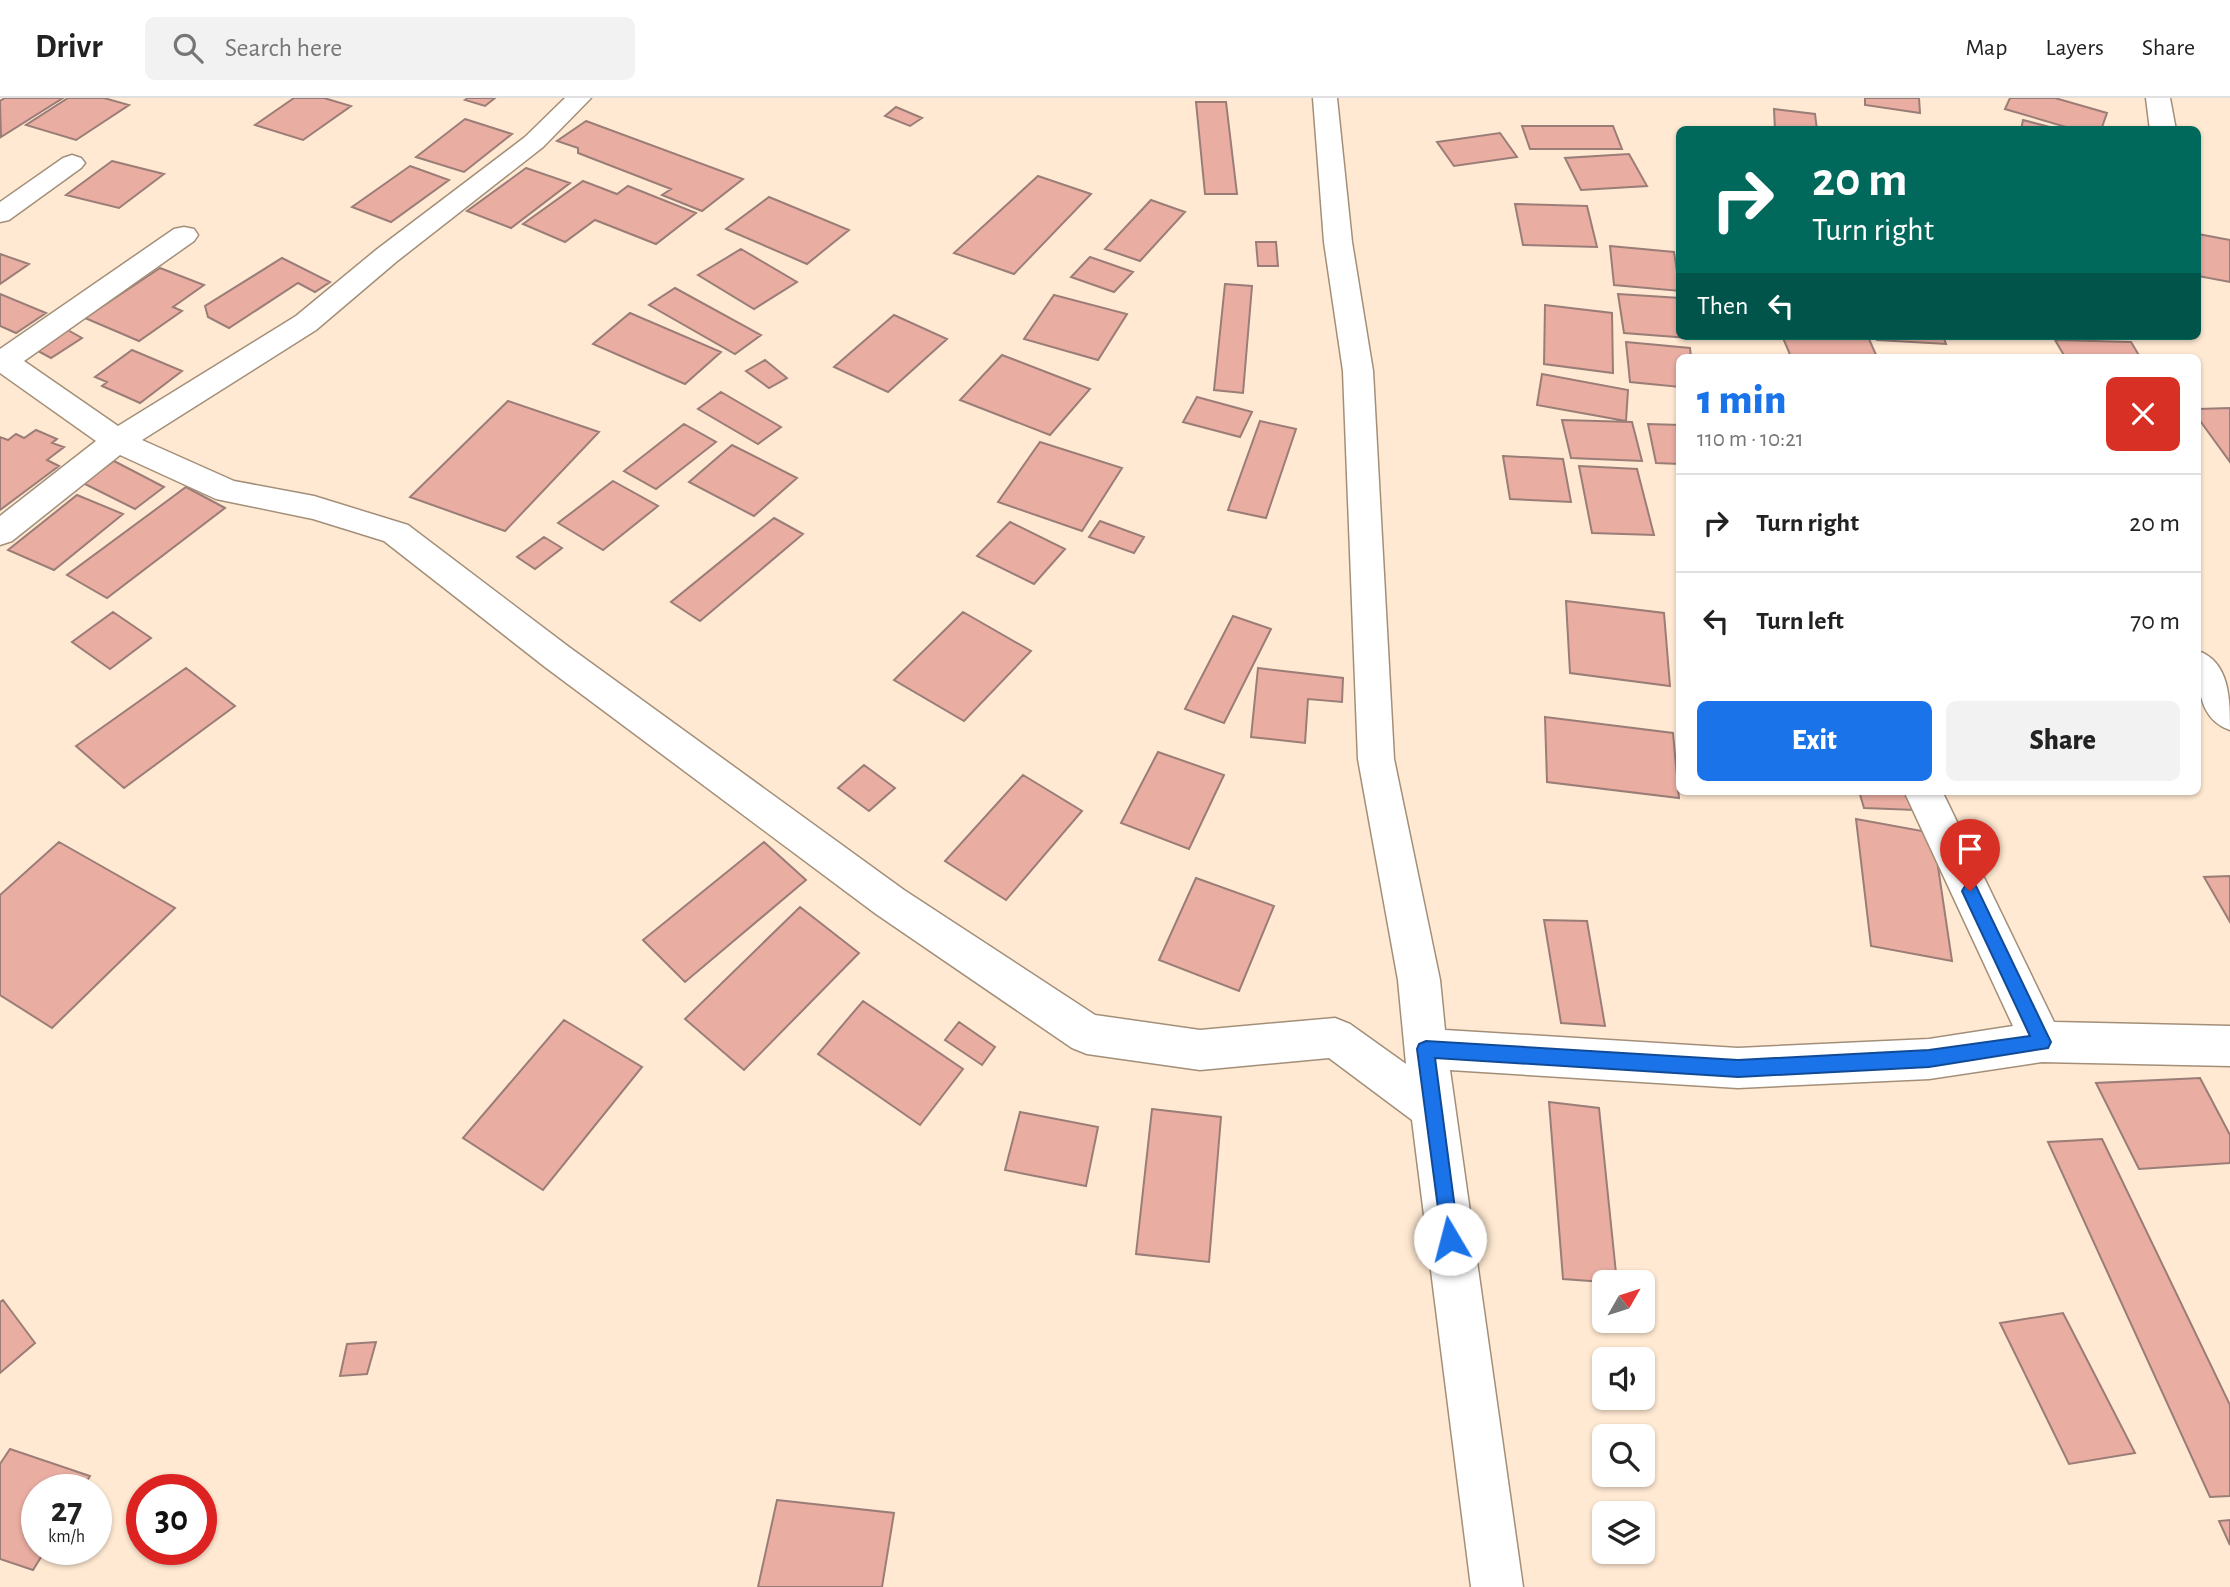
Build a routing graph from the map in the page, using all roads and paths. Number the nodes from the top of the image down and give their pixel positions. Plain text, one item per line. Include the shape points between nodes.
1 (579, 98) edge
2 (1325, 98) edge
3 (2158, 98) edge
4 (2162, 126) edge
5 (72, 163) dead end
6 (0, 214) edge
7 (184, 235) dead end
8 (2, 360) edge
9 (117, 441) junction
10 (0, 533) edge
11 (2201, 670) edge
12 (2230, 715) edge
13 (1925, 795) edge
14 (2042, 1042) junction
15 (2230, 1046) edge
16 (1426, 1049) junction
17 (1432, 1109) junction
18 (1497, 1587) edge

1 - 9 street via 534,142 306,323
2 - 16 street via 1338,242 1358,372 1376,759 1419,980
3 - 4 street
5 - 6 street
7 - 8 street
8 - 9 street
9 - 10 street
9 - 17 street via 227,491 314,508 396,533 890,902 1087,1034 1200,1050 1335,1038
11 - 12 street
13 - 14 street
14 - 15 street
14 - 16 street via 1929,1059 1738,1068
16 - 17 street
17 - 18 street

